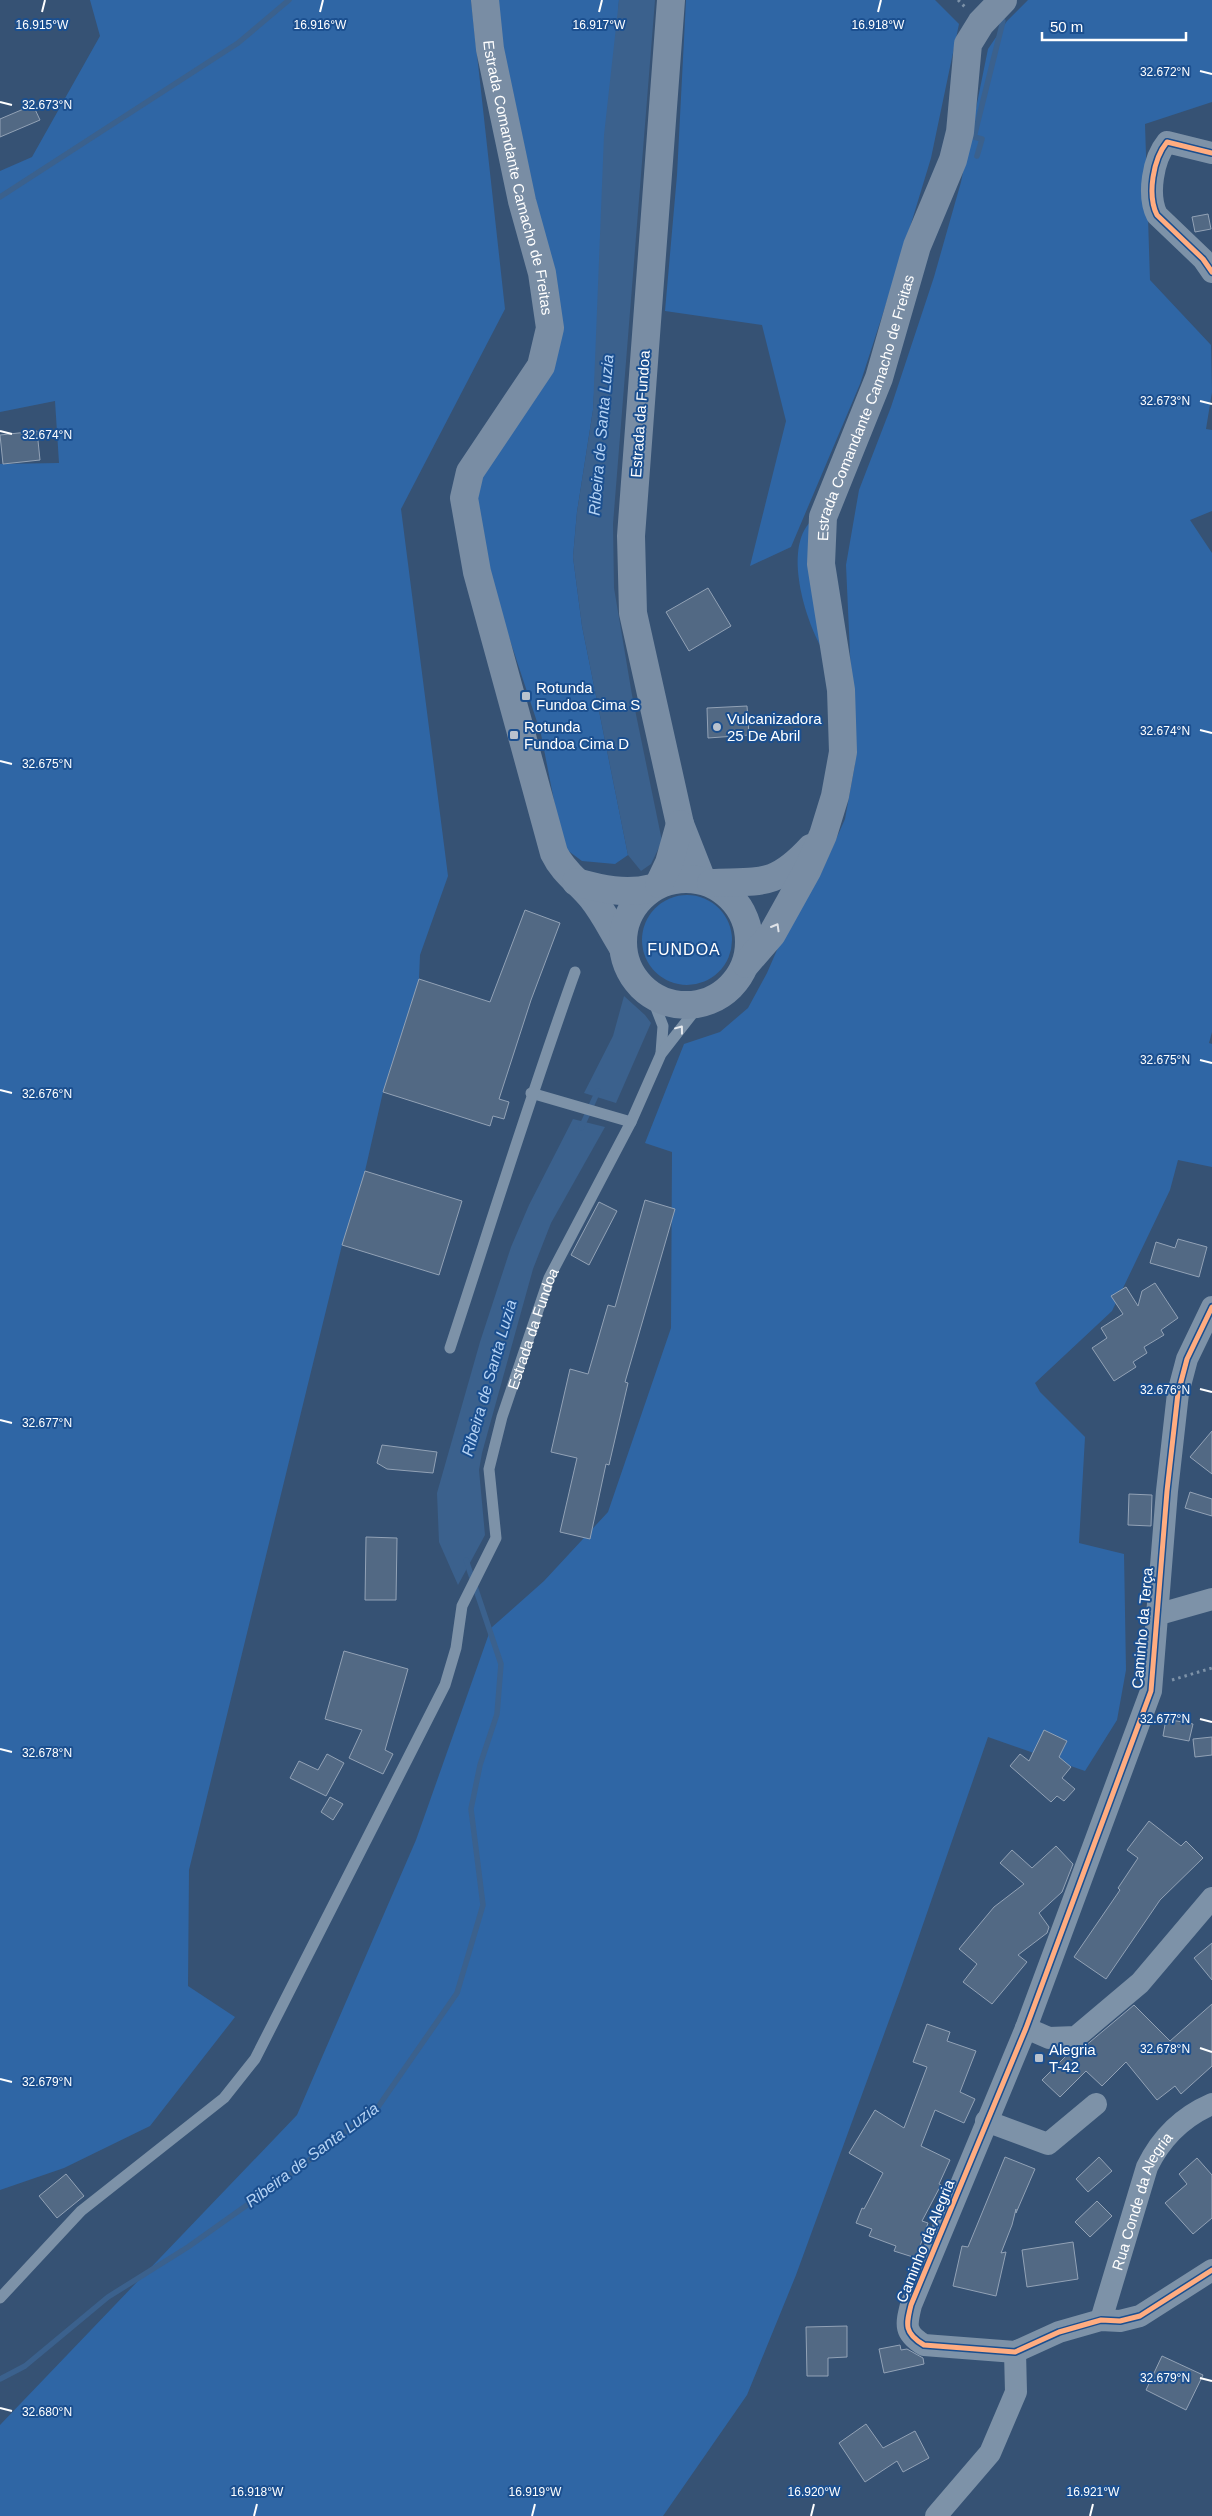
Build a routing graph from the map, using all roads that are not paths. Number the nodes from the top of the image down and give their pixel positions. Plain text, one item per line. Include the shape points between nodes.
1 (485, 0) edge
2 (671, 0) edge
3 (1003, 0) edge
4 (1212, 153) edge
5 (1212, 272) edge
6 (680, 824) junction
7 (823, 835) junction
8 (576, 882) junction
9 (706, 882) junction
10 (651, 888) junction
11 (622, 946) junction
12 (746, 964) junction
13 (575, 972) dead end
14 (657, 998) junction
15 (700, 1004) junction
16 (661, 1054) junction
17 (532, 1093) junction
18 (632, 1122) junction
19 (1210, 1314) edge
20 (450, 1348) dead end
21 (1212, 1599) edge
22 (1156, 1615) junction
23 (1212, 1898) edge
24 (1026, 2028) junction
25 (1096, 2104) dead end
26 (1212, 2104) edge
27 (986, 2121) junction
28 (1212, 2270) edge
29 (0, 2298) edge
30 (1101, 2320) junction
31 (1015, 2352) junction
32 (936, 2516) edge

1 - 8 main road, Estrada Comandante Camacho de Freitas via 490,49 522,201 542,273 550,328 541,366 470,472 464,498 477,572 554,853
2 - 6 main road, Estrada da Fundoa via 631,536 632,613
3 - 7 main road, Estrada Comandante Camacho de Freitas via 981,22 968,44 960,132 954,160 916,246 881,370 823,518 821,564 842,690 842,752 835,796
4 - 5 street via 1167,142 1159,151 1156,162 1152,206
6 - 9 main road, Estrada da Fundoa
6 - 10 main road, Estrada da Fundoa via 669,863
7 - 9 main road, Estrada Comandante Camacho de Freitas via 792,868 781,875 765,881
12 -> 7 main road, Estrada Comandante Camacho de Freitas via 772,934
8 - 10 main road via 616,891
8 - 11 main road, Estrada Comandante Camacho de Freitas via 603,913
9 - 10 main road via 684,878
9 - 12 main road via 731,897 745,917 750,940
10 - 11 main road via 626,919
11 - 14 main road via 631,973
12 - 15 main road via 728,990
13 - 17 lane
14 - 15 main road via 687,1005
14 - 16 lane via 663,1026
16 -> 15 lane
16 - 18 lane, Estrada da Fundoa
17 - 18 lane
17 - 20 lane
18 - 29 lane, Estrada da Fundoa via 549,1278 529,1335 489,1469 496,1538 462,1606 456,1648 445,1685 255,2059 224,2098 81,2212
19 - 22 street, Caminho da Terça via 1187,1359 1178,1393
21 - 22 street
22 - 24 street, Caminho da Terça via 1151,1691
23 - 24 street via 1140,1983 1076,2037 1049,2038
24 - 27 street, Caminho da Alegria
25 - 27 street via 1048,2144
26 - 30 street, Rua Conde da Alegria via 1194,2112 1168,2133 1150,2160
27 - 31 street, Caminho da Alegria via 906,2324 912,2338 924,2345
28 - 30 street, Caminho da Alegria via 1140,2316 1120,2321
30 - 31 street, Caminho da Alegria via 1059,2332
31 - 32 street via 1016,2392 990,2453

